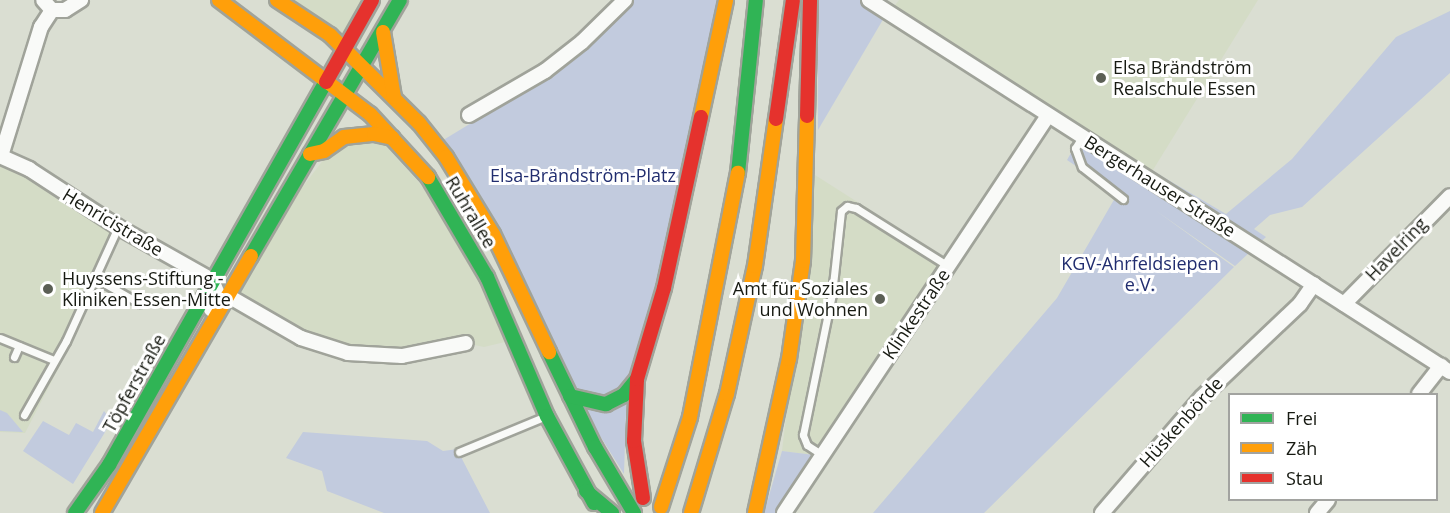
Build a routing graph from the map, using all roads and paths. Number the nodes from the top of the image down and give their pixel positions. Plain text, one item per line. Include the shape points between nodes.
1 (81, 0) edge
2 (219, 0) edge
3 (277, 0) edge
4 (372, 0) edge
5 (400, 0) edge
6 (625, 0) edge
7 (726, 0) edge
8 (756, 0) edge
9 (793, 0) edge
10 (810, 0) edge
11 (869, 0) edge
12 (48, 5) edge
13 (383, 32) junction
14 (344, 48) junction
15 (361, 66) junction
16 (327, 80) junction
17 (343, 93) junction
18 (394, 97) junction
19 (470, 115) dead end
20 (1048, 116) junction
21 (1082, 137) junction
22 (393, 138) junction
23 (310, 154) junction
24 (0, 157) edge
25 (1450, 196) edge
26 (1123, 199) dead end
27 (118, 227) junction
28 (948, 266) junction
29 (95, 278) junction
30 (212, 280) junction
31 (1314, 284) junction
32 (230, 297) junction
33 (139, 303) dead end
34 (1344, 304) junction
35 (0, 338) edge
36 (466, 343) dead end
37 (19, 346) junction
38 (14, 357) dead end
39 (54, 360) junction
40 (193, 362) junction
41 (1446, 369) edge
42 (637, 379) junction
43 (1420, 393) edge
44 (570, 396) junction
45 (24, 415) dead end
46 (547, 416) junction
47 (459, 452) dead end
48 (825, 456) junction
49 (586, 491) junction
50 (1327, 501) edge
51 (661, 507) dead end
52 (75, 513) edge
53 (102, 513) edge
54 (594, 513) edge
55 (600, 513) edge
56 (612, 513) edge
57 (634, 513) edge
58 (646, 513) edge
59 (691, 513) edge
60 (755, 513) edge
61 (784, 513) edge
62 (1102, 513) edge
63 (1317, 513) edge

1 - 12 street via 65,10
2 - 16 main road, Ruhrallee
3 - 14 main road, Ruhrallee
4 - 14 main road, Töpferstraße
5 - 13 main road
6 - 19 street via 582,42 545,70
7 - 42 main road via 664,288
8 - 51 main road via 735,202 721,279 690,417
9 - 59 main road via 755,266 727,394
10 - 60 main road via 803,261 789,359
11 - 20 street, Bergerhauser Straße
12 - 24 street
13 - 15 main road
13 - 18 main road
14 - 15 main road, Ruhrallee
14 - 16 main road, Töpferstraße
15 - 17 main road
15 - 18 main road, Ruhrallee
16 - 17 main road, Ruhrallee
16 - 30 main road, Töpferstraße
17 - 22 main road, Ruhrallee
17 - 23 main road
18 - 44 main road, Ruhrallee via 419,123 472,197
20 - 21 street, Bergerhauser Straße
20 - 28 street, Klinkestraße
21 - 26 lane via 1075,148 1082,167
21 - 31 street, Bergerhauser Straße
22 - 23 main road via 374,134 344,137 324,152
22 - 46 main road, Ruhrallee via 435,185 470,243
23 - 32 main road
24 - 27 street, Henricistraße via 28,169
25 - 34 street, Havelring
27 - 29 lane
27 - 30 street, Henricistraße
28 - 48 street, Klinkestraße
28 - 48 lane via 856,208 847,206 841,211 832,294 803,435 807,445
29 - 33 lane
29 - 39 lane
30 - 40 street via 217,298 204,323
30 - 52 main road, Töpferstraße via 109,465
31 - 34 street, Bergerhauser Straße
31 - 62 street, Hüskenbörde via 1300,304 1202,397
32 - 36 street via 301,338 348,352 402,356
32 - 40 main road
34 - 41 street, Bergerhauser Straße
35 - 37 lane
37 - 38 lane
37 - 39 lane
39 - 45 lane
40 - 53 main road
41 - 43 street
42 - 44 main road via 624,395 606,404
42 - 58 main road via 634,441
44 - 57 main road, Ruhrallee
46 - 47 lane
46 - 49 main road, Ruhrallee
48 - 61 street, Klinkestraße
49 - 54 main road
49 - 55 main road, Ruhrallee
49 - 56 main road
50 - 63 street

